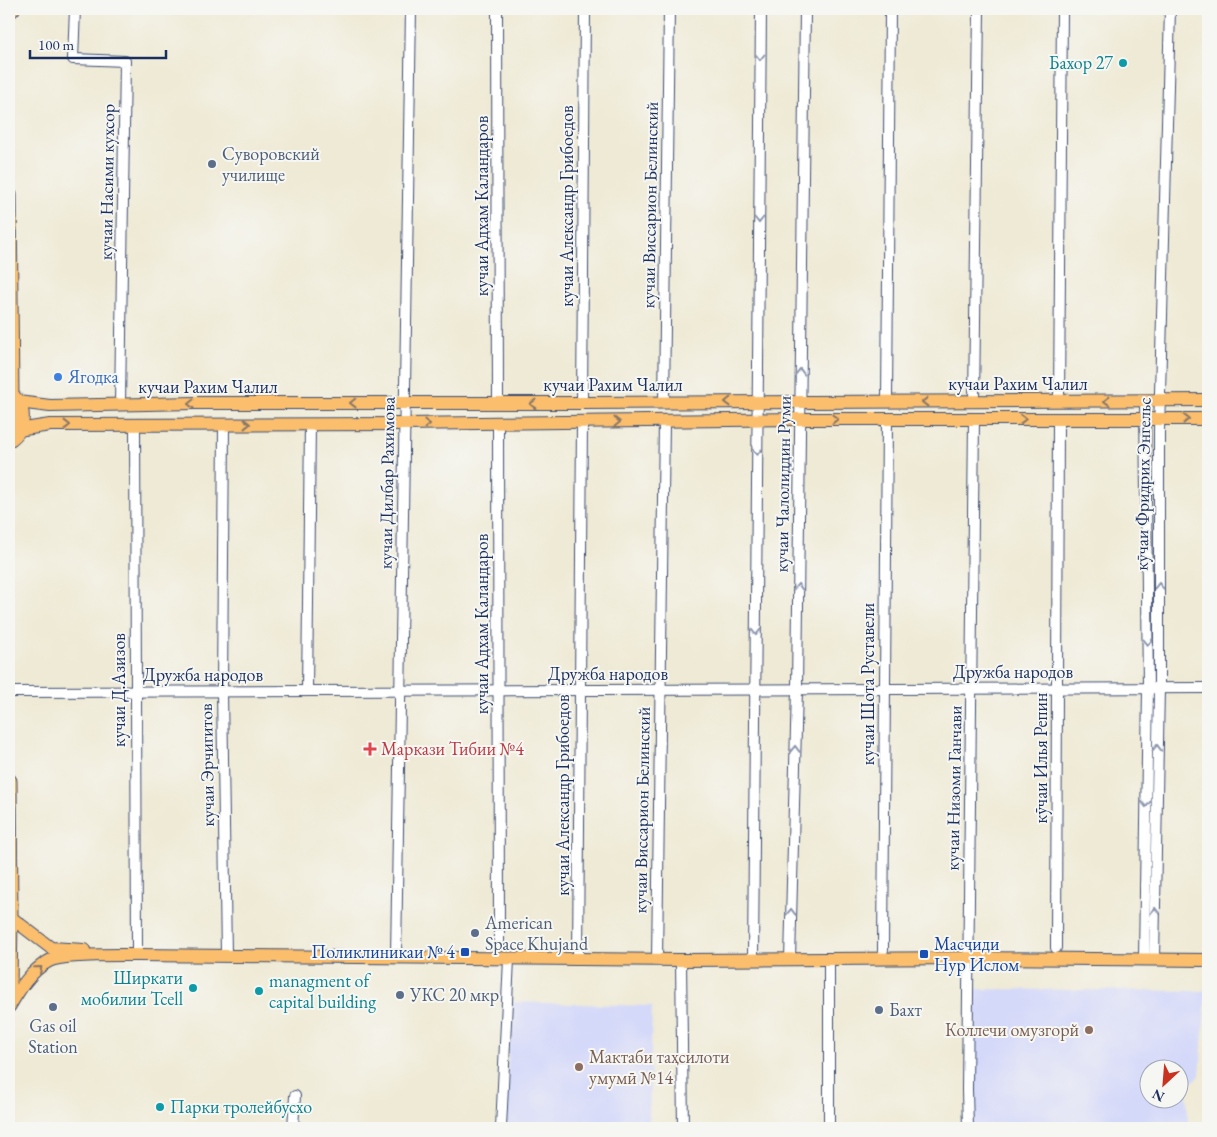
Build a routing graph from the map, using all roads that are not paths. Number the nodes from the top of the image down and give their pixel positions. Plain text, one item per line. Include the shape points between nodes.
1 (12, 9) edge
2 (75, 9) edge
3 (411, 9) edge
4 (498, 9) edge
5 (585, 9) edge
6 (669, 9) edge
7 (761, 9) edge
8 (805, 9) edge
9 (890, 9) edge
10 (979, 9) edge
11 (1062, 9) edge
12 (1170, 9) edge
13 (9, 11) edge
14 (9, 195) edge
15 (13, 397) edge
16 (1145, 400) junction
17 (1208, 400) edge
18 (1059, 401) junction
19 (1160, 401) junction
20 (405, 402) junction
21 (757, 402) junction
22 (800, 402) junction
23 (887, 402) junction
24 (974, 402) junction
25 (664, 403) junction
26 (498, 404) junction
27 (582, 404) junction
28 (120, 405) junction
29 (800, 419) junction
30 (887, 419) junction
31 (974, 419) junction
32 (1058, 419) junction
33 (1145, 419) junction
34 (1159, 419) junction
35 (1208, 419) edge
36 (757, 420) junction
37 (664, 421) junction
38 (582, 422) junction
39 (498, 423) junction
40 (224, 424) junction
41 (310, 424) junction
42 (404, 424) junction
43 (135, 425) junction
44 (13, 435) edge
45 (9, 454) edge
46 (1057, 688) junction
47 (1154, 688) junction
48 (1208, 688) edge
49 (755, 689) junction
50 (797, 689) junction
51 (885, 689) junction
52 (972, 689) junction
53 (498, 690) junction
54 (580, 690) junction
55 (660, 690) junction
56 (222, 691) junction
57 (308, 691) junction
58 (400, 691) junction
59 (9, 692) edge
60 (135, 692) junction
61 (9, 781) edge
62 (10, 916) edge
63 (499, 945) dead end
64 (1056, 948) dead end
65 (882, 950) dead end
66 (137, 955) junction
67 (226, 955) junction
68 (969, 956) junction
69 (396, 957) junction
70 (578, 959) junction
71 (1149, 959) junction
72 (657, 960) junction
73 (681, 960) junction
74 (753, 960) junction
75 (790, 960) junction
76 (1208, 960) edge
77 (829, 961) junction
78 (509, 962) junction
79 (9, 988) edge
80 (9, 1007) edge
81 (295, 1096) dead end
82 (293, 1128) edge
83 (502, 1128) edge
84 (683, 1128) edge
85 (829, 1128) edge
86 (968, 1128) edge

1 - 13 highway
2 - 28 street, кучаи Насими кухсор via 73,58 125,61
3 - 20 street, кучаи Дилбар Рахимова
4 - 26 street, кучаи Адхам Каландаров
5 - 27 street, кучаи Александр Грибоедов
6 - 25 street, кучаи Виссарион Белинский
7 -> 21 street, кучаи Чалолиддин Руми
22 -> 8 street, кучаи Чалолиддин Руми
9 - 23 street
10 - 24 street
11 - 18 street
12 - 19 street, кӯчаи Фридрих Энгельс
14 - 15 highway
15 - 28 main road, кучаи Рахим Чалил via 50,406
15 - 44 highway via 22,416
16 -> 18 main road, кучаи Рахим Чалил
16 - 19 main road, кучаи Рахим Чалил
16 - 33 street, кӯчаи Фридрих Энгельс
17 - 19 main road, кучаи Рахим Чалил
18 - 24 main road, кучаи Рахим Чалил
19 - 34 street, кӯчаи Фридрих Энгельс
20 - 26 main road, кучаи Рахим Чалил
20 -> 28 main road, кучаи Рахим Чалил
20 - 42 street, кучаи Дилбар Рахимова
21 - 22 main road, кучаи Рахим Чалил
21 -> 25 main road, кучаи Рахим Чалил
21 - 36 street, кучаи Чалолиддин Руми
22 - 23 main road, кучаи Рахим Чалил
22 - 29 street, кучаи Чалолиддин Руми
24 -> 23 main road, кучаи Рахим Чалил
25 - 27 main road, кучаи Рахим Чалил
27 -> 26 main road, кучаи Рахим Чалил
29 -> 30 main road, кучаи Рахим Чалил
29 - 36 main road, кучаи Рахим Чалил
50 -> 29 street, кучаи Чалолиддин Руми
30 - 31 main road, кучаи Рахим Чалил
30 - 51 street, кучаи Шота Руставели
31 -> 32 main road, кучаи Рахим Чалил
31 - 52 street, кучаи Низоми Ганчави
32 - 33 main road, кучаи Рахим Чалил
32 - 46 street, кӯчаи Илья Репин
33 - 34 main road, кучаи Рахим Чалил
33 -> 47 street, кӯчаи Фридрих Энгельс
34 -> 35 main road, кучаи Рахим Чалил
47 -> 34 street, кӯчаи Фридрих Энгельс
36 - 37 main road, кучаи Рахим Чалил
36 -> 49 street, кучаи Чалолиддин Руми
38 -> 37 main road, кучаи Рахим Чалил
37 - 55 street, кучаи Виссарион Белинский
38 - 39 main road, кучаи Рахим Чалил
38 - 54 street, кучаи Александр Грибоедов
42 -> 39 main road, кучаи Рахим Чалил
39 - 53 street, кучаи Адхам Каландаров
40 -> 41 main road, кучаи Рахим Чалил
40 - 43 main road, кучаи Рахим Чалил
40 - 56 street, кучаи Эрчигитов
41 - 42 main road, кучаи Рахим Чалил
41 - 57 street
42 - 58 street, кучаи Дилбар Рахимова
44 -> 43 main road, кучаи Рахим Чалил via 50,425
43 - 60 street, кучаи Д.Азизов
44 - 45 highway
46 - 47 street, Дружба народов
46 - 52 street, Дружба народов
46 - 64 street, кӯчаи Илья Репин
47 - 48 street, Дружба народов
47 - 71 street, кӯчаи Фридрих Энгельс
49 - 50 street, Дружба народов
49 - 55 street, Дружба народов
49 - 74 street, кучаи Чалолиддин Руми
50 - 51 street, Дружба народов
75 -> 50 street, кучаи Чалолиддин Руми
51 - 52 street, Дружба народов
51 - 65 street, кучаи Шота Руставели
52 - 68 street, кучаи Низоми Ганчави
53 - 54 street, Дружба народов
53 - 58 street, Дружба народов
53 - 63 street, кучаи Адхам Каландаров
54 - 55 street, Дружба народов
54 - 70 street, кучаи Александр Грибоедов
55 - 72 street, кучаи Виссарион Белинский
56 - 57 street, Дружба народов
56 - 60 street, Дружба народов
56 - 67 street, кучаи Эрчигитов
57 - 58 street, Дружба народов
58 - 69 street, кучаи Дилбар Рахимова
59 - 60 street, Дружба народов
60 - 66 street, кучаи Д.Азизов
61 - 62 highway
62 - 66 main road via 51,948
62 - 79 highway
66 - 67 main road
80 -> 66 main road via 37,970 56,958
67 - 69 main road
68 - 71 main road
68 - 77 main road
68 - 86 street, кучаи Низоми Ганчави
69 - 78 main road
70 - 72 main road
70 - 78 main road
71 - 76 main road
72 - 73 main road
73 - 74 main road
73 - 84 street
74 - 75 main road
75 - 77 main road
77 - 85 street
78 - 83 street
81 - 82 street

